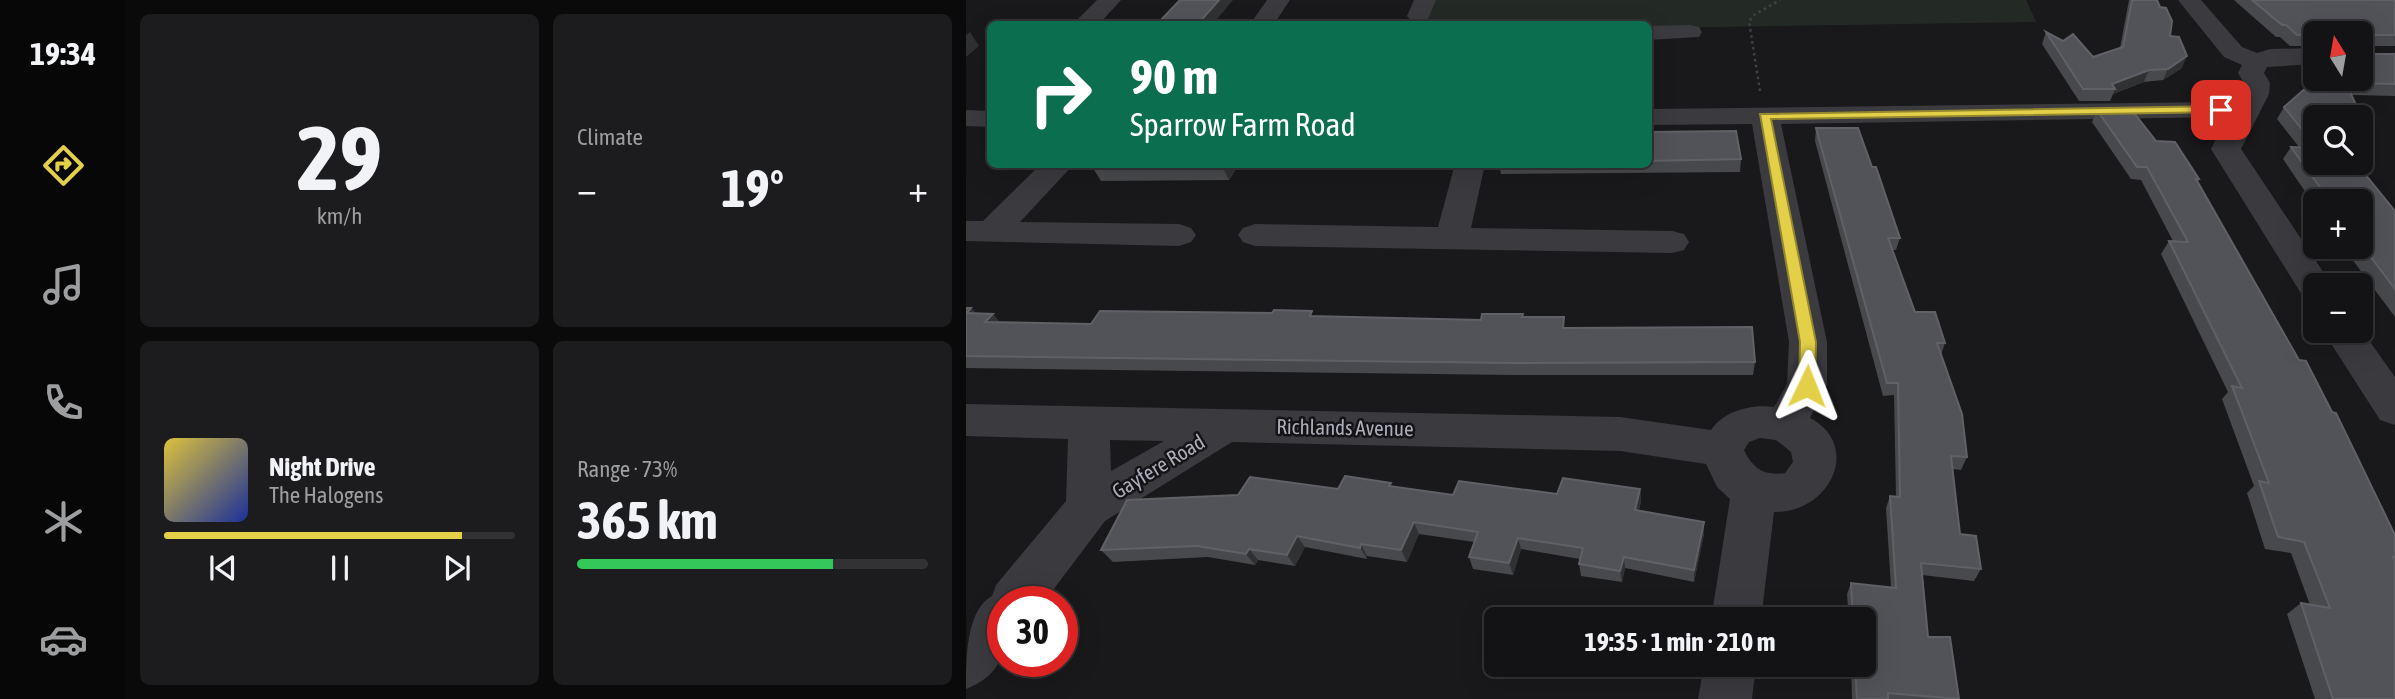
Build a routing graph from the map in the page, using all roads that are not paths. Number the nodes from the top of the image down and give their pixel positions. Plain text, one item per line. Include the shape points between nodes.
1 (1110, 0) edge
2 (1279, 0) edge
3 (2189, 0) edge
4 (1089, 21) edge
5 (1264, 21) edge
6 (1690, 32) dead end
7 (1652, 33) edge
8 (2303, 56) edge
9 (2256, 62) junction
10 (2247, 106) junction
11 (2150, 112) junction
12 (1765, 116) junction
13 (1652, 117) edge
14 (966, 118) edge
15 (987, 119) edge
16 (2226, 149) junction
17 (1054, 168) edge
18 (1469, 168) edge
19 (979, 231) edge
20 (1255, 234) dead end
21 (1179, 235) dead end
22 (1452, 238) junction
23 (1672, 242) dead end
24 (2307, 273) edge
25 (2350, 343) edge
26 (2395, 409) edge
27 (966, 420) edge
28 (1089, 423) junction
29 (1786, 423) junction
30 (1228, 424) junction
31 (1722, 449) junction
32 (1754, 490) junction
33 (1089, 507) junction
34 (1027, 586) edge
35 (1738, 607) edge
36 (987, 636) edge
37 (966, 663) edge
38 (1728, 677) edge
39 (1725, 699) edge

1 - 4 street
2 - 5 street
3 - 9 street via 2233,52
6 - 7 street
8 - 9 street
9 - 10 street via 2251,73 2257,83 2255,94
10 - 11 street
10 - 16 street
11 - 12 street
11 - 16 street
12 - 13 street
12 - 29 street via 1808,342 1807,386
14 - 15 street
16 - 24 street
17 - 19 street
18 - 22 street
19 - 21 street
20 - 22 street
22 - 23 street
25 - 26 street
27 - 28 street, Richlands Avenue
28 - 30 street, Richlands Avenue
28 - 33 street, Gayfere Road
29 - 31 street via 1745,424 1734,430
29 - 32 street via 1810,442 1815,454 1810,478 1786,493
30 - 31 street, Richlands Avenue via 1620,434
30 - 33 street, Gayfere Road
31 - 32 street via 1732,473
32 - 35 street
33 - 34 street, Gayfere Road
36 - 37 street
38 - 39 street

